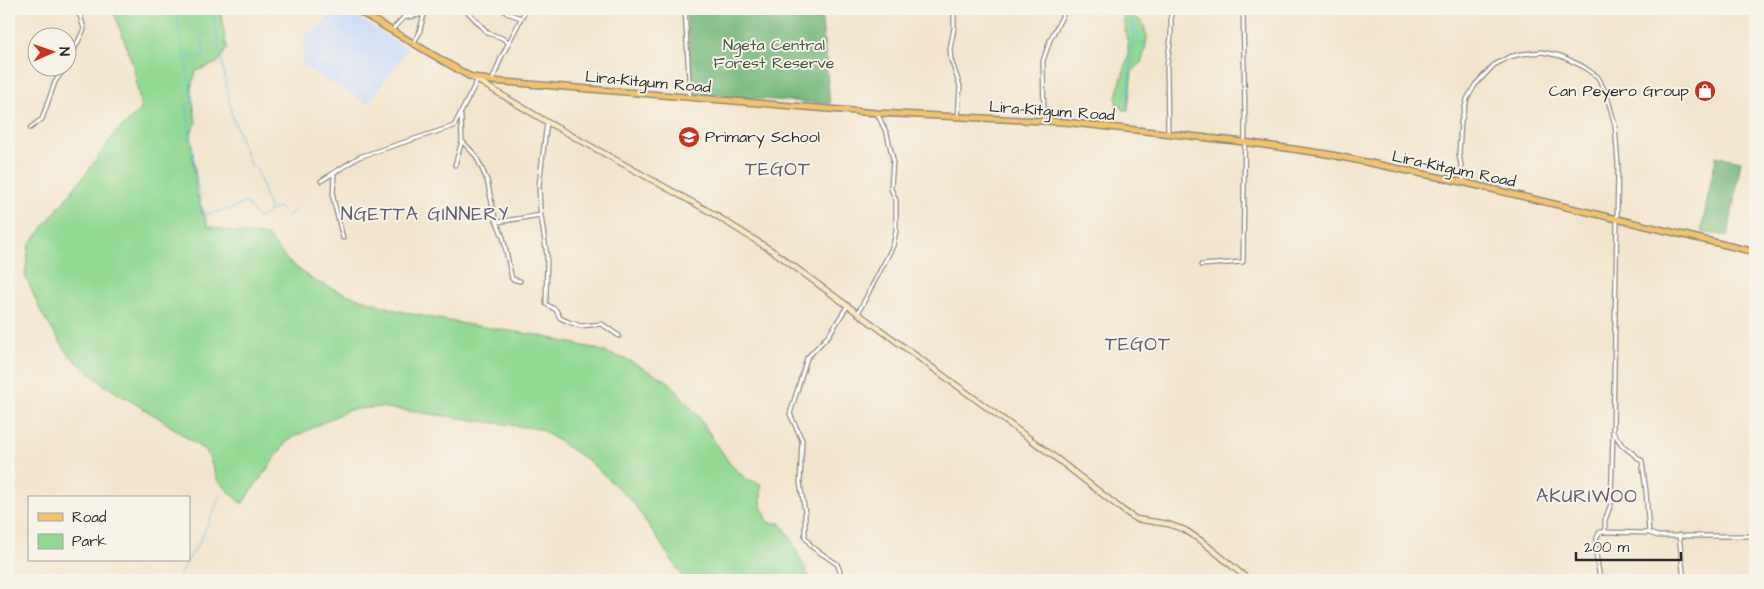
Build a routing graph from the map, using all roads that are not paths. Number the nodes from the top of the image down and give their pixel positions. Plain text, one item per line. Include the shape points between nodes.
1 (70, 9) edge
2 (355, 9) edge
3 (408, 9) edge
4 (430, 9) edge
5 (465, 9) edge
6 (502, 9) edge
7 (526, 9) edge
8 (685, 9) edge
9 (954, 9) edge
10 (1066, 9) edge
11 (1171, 9) edge
12 (1243, 9) edge
13 (424, 14) junction
14 (404, 18) junction
15 (521, 18) junction
16 (391, 30) junction
17 (78, 42) edge
18 (414, 42) junction
19 (508, 43) junction
20 (469, 76) junction
21 (58, 78) edge
22 (492, 81) junction
23 (477, 82) junction
24 (690, 98) junction
25 (461, 113) junction
26 (877, 113) junction
27 (958, 118) junction
28 (1044, 121) junction
29 (547, 122) junction
30 (30, 128) dead end
31 (1168, 134) junction
32 (462, 141) junction
33 (1244, 142) junction
34 (455, 165) dead end
35 (334, 173) junction
36 (320, 181) dead end
37 (1464, 183) junction
38 (541, 215) junction
39 (1616, 219) junction
40 (498, 222) junction
41 (343, 238) dead end
42 (1755, 252) edge
43 (1201, 266) dead end
44 (520, 281) dead end
45 (848, 306) junction
46 (858, 313) junction
47 (619, 336) dead end
48 (1613, 432) junction
49 (1605, 532) junction
50 (1649, 533) junction
51 (1678, 535) junction
52 (1755, 536) edge
53 (840, 571) dead end
54 (1249, 580) edge
55 (1600, 580) edge
56 (1684, 580) edge

1 - 17 street via 80,15 84,29
2 - 16 main road, Lira-Kitgum Road
3 - 14 street
4 - 13 street
5 - 19 street via 488,33
6 - 15 street
7 - 15 street
8 - 24 street
9 - 27 street via 950,49 960,86
10 - 28 street via 1043,61
11 - 31 street via 1167,65
12 - 33 street
13 - 14 street
13 - 18 street
14 - 16 street
15 - 19 street
16 - 18 main road, Lira-Kitgum Road
18 - 20 main road, Lira-Kitgum Road
19 - 22 street
20 - 22 main road, Lira-Kitgum Road
20 - 23 main road
21 - 30 street via 42,119
22 - 24 main road, Lira-Kitgum Road
23 - 25 street
23 - 29 main road
24 - 26 main road, Lira-Kitgum Road
25 - 32 street
25 - 35 street via 450,128 359,157
26 - 27 main road, Lira-Kitgum Road
26 - 46 street via 887,134 893,159 891,189 896,200 896,231 893,246
27 - 28 main road, Lira-Kitgum Road
28 - 31 main road, Lira-Kitgum Road
29 - 38 street via 539,185
29 - 45 main road via 712,213 774,252
31 - 33 main road, Lira-Kitgum Road
32 - 34 street
32 - 40 street via 480,163
33 - 37 main road, Lira-Kitgum Road via 1327,154
33 - 43 street via 1243,262
35 - 36 street
35 - 41 street via 333,198
37 - 39 main road, Lira-Kitgum Road
37 - 39 street via 1459,154 1461,122 1467,99 1475,85 1494,65 1509,57 1542,52 1561,56 1598,77 1607,96 1616,136
38 - 40 street
38 - 47 street via 547,256 546,304 569,322 581,326 602,324
39 - 42 main road, Lira-Kitgum Road
39 - 48 street
40 - 44 street via 512,279
45 - 46 main road
45 - 53 street via 829,335 807,358 790,414 802,440 800,483 805,537 812,547 837,564
46 - 54 main road via 1124,511 1136,519 1185,530
48 - 49 street via 1611,504 1604,520
48 - 50 street via 1622,445 1642,461
49 - 50 street
49 - 55 street via 1600,532 1595,541
50 - 51 street
51 - 52 street
51 - 56 street

